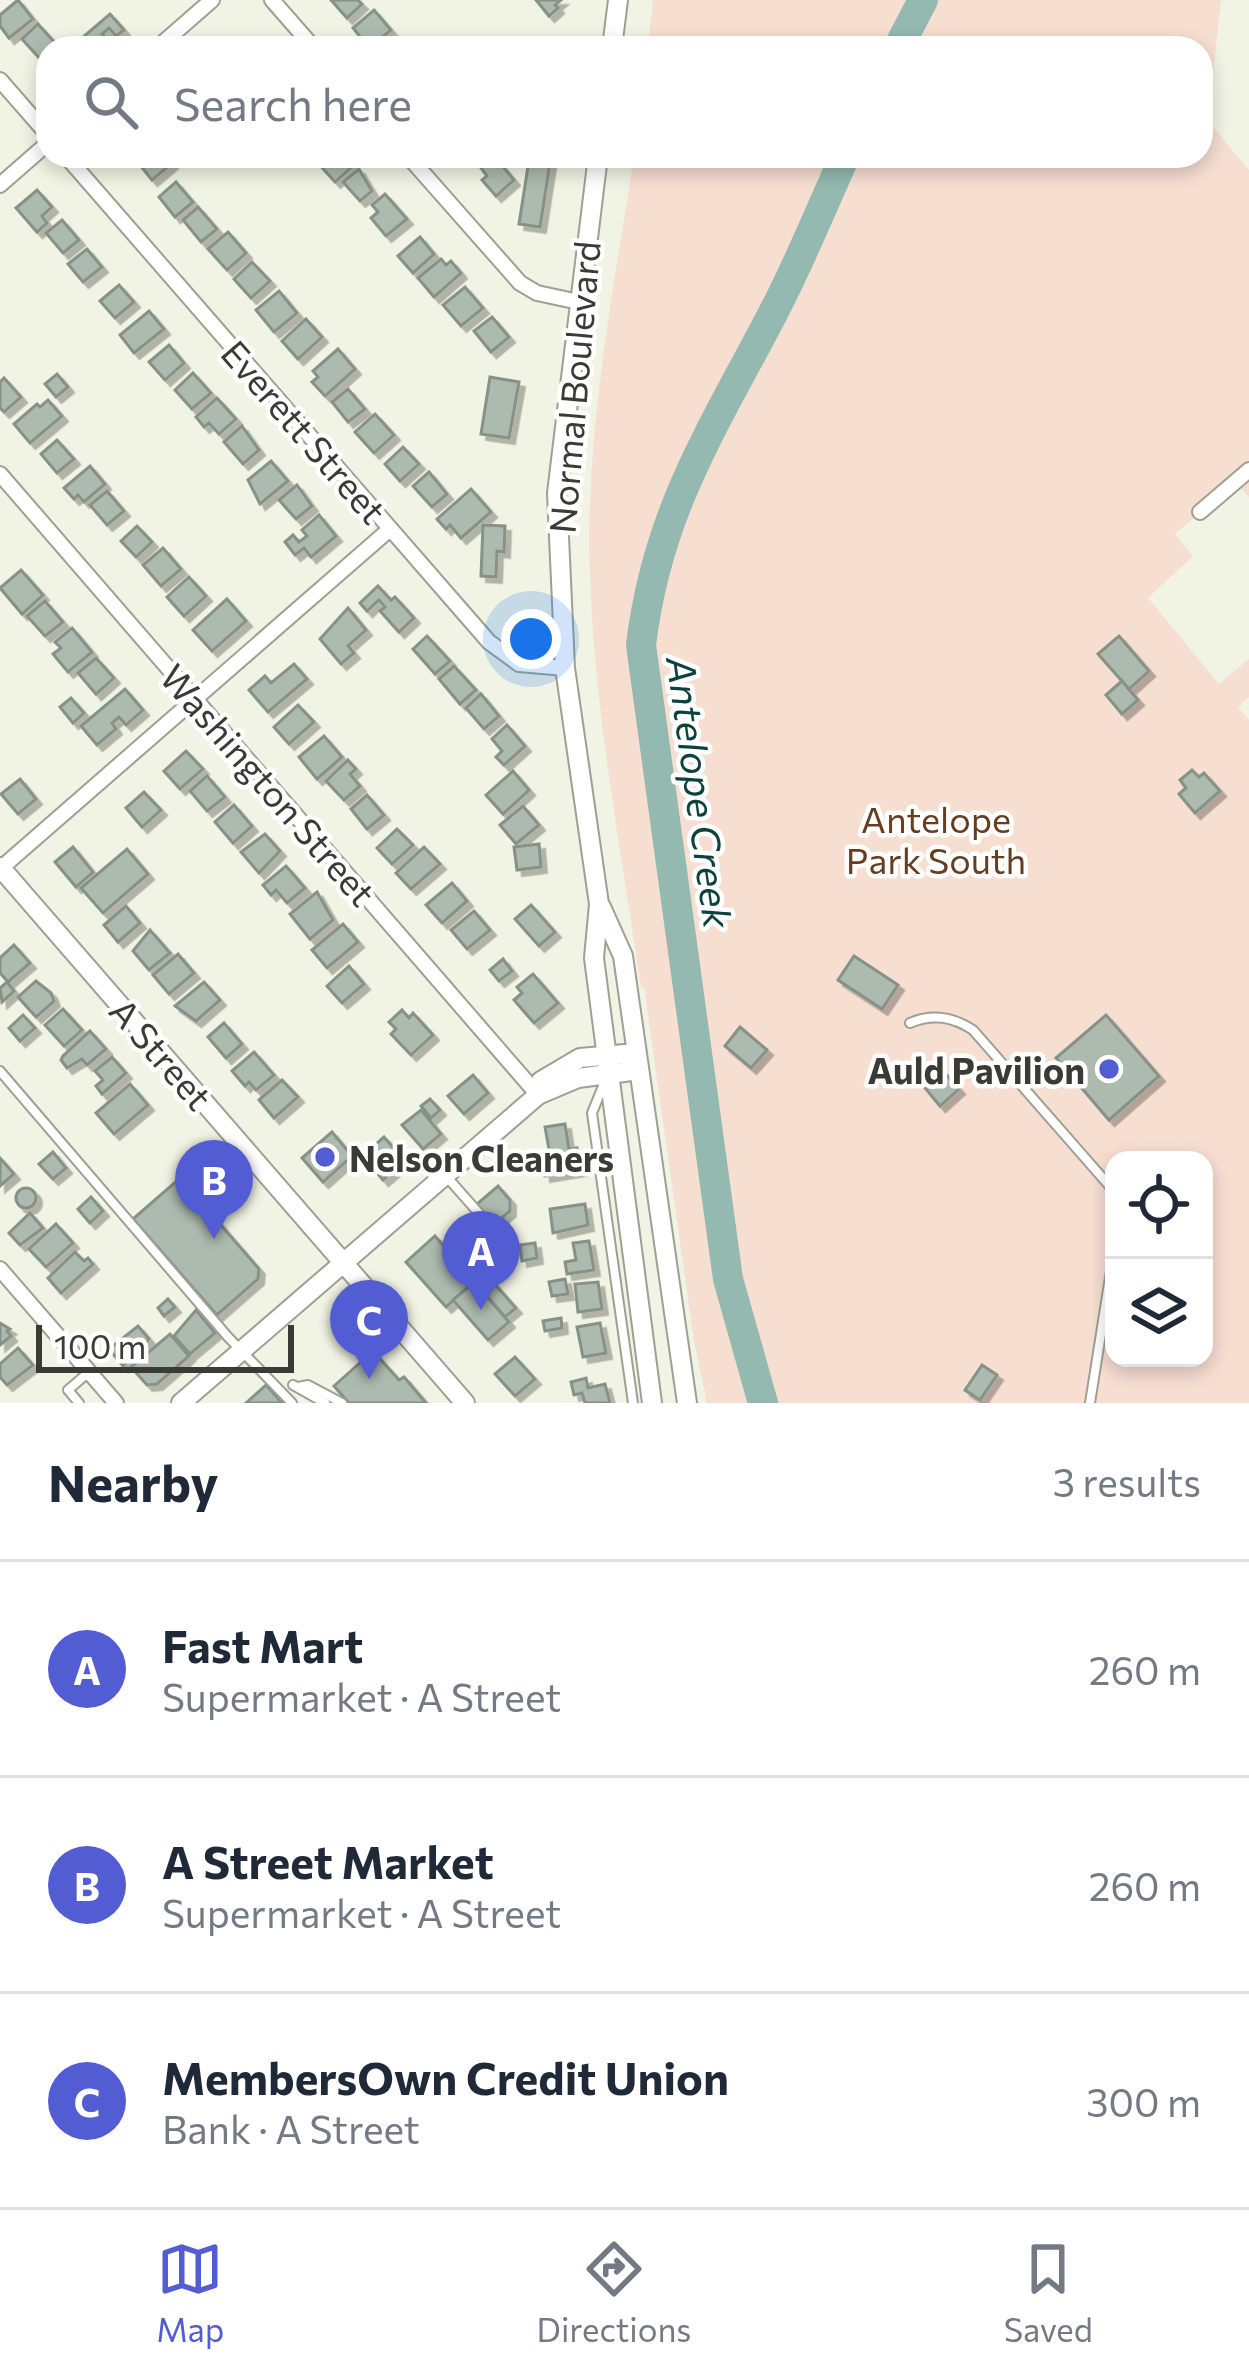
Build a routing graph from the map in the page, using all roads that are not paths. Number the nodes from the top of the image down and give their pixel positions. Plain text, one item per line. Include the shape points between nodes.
1 (212, 0) edge
2 (272, 0) edge
3 (618, 0) edge
4 (171, 36) edge
5 (304, 36) edge
6 (614, 36) edge
7 (0, 80) edge
8 (36, 124) edge
9 (36, 150) edge
10 (76, 168) edge
11 (419, 168) edge
12 (596, 168) edge
13 (0, 185) edge
14 (579, 302) junction
15 (1249, 470) edge
16 (0, 474) edge
17 (1200, 512) dead end
18 (390, 529) junction
19 (565, 668) junction
20 (196, 699) junction
21 (0, 868) edge
22 (599, 904) junction
23 (910, 1023) dead end
24 (638, 1062) junction
25 (607, 1065) junction
26 (0, 1071) edge
27 (538, 1095) junction
28 (445, 1175) junction
29 (1105, 1181) edge
30 (1113, 1259) edge
31 (343, 1263) junction
32 (0, 1270) edge
33 (494, 1276) dead end
34 (242, 1350) junction
35 (89, 1372) junction
36 (79, 1403) edge
37 (116, 1403) edge
38 (182, 1403) edge
39 (292, 1403) edge
40 (325, 1403) edge
41 (342, 1403) edge
42 (465, 1403) edge
43 (633, 1403) edge
44 (652, 1403) edge
45 (691, 1403) edge
46 (1090, 1403) edge

1 - 4 street
2 - 5 street
3 - 6 main road
7 - 8 street
9 - 13 street
10 - 18 street, Everett Street
11 - 14 street via 520,283
12 - 14 main road, Normal Boulevard
14 - 19 main road, Normal Boulevard via 557,493
15 - 17 street
16 - 20 street, Washington Street
18 - 19 street, Everett Street via 503,654
18 - 20 street
19 - 22 main road, Normal Boulevard
20 - 21 street
20 - 27 street, Washington Street
21 - 31 main road, A Street
22 - 24 main road, Normal Boulevard via 623,956
22 - 25 main road, Normal Boulevard via 594,958
23 - 29 lane via 948,1018 973,1030
24 - 25 main road
24 - 45 main road, Normal Boulevard
25 - 27 main road via 580,1058 555,1069
25 - 43 lane via 592,1113
25 - 44 main road, Normal Boulevard
26 - 34 lane
27 - 28 main road
28 - 31 main road
28 - 33 lane via 506,1245 510,1258
30 - 46 lane
31 - 34 main road
31 - 42 main road, A Street
32 - 35 street
34 - 38 main road
34 - 39 lane
35 - 36 lane via 68,1390
35 - 37 street
40 - 41 lane via 295,1386

